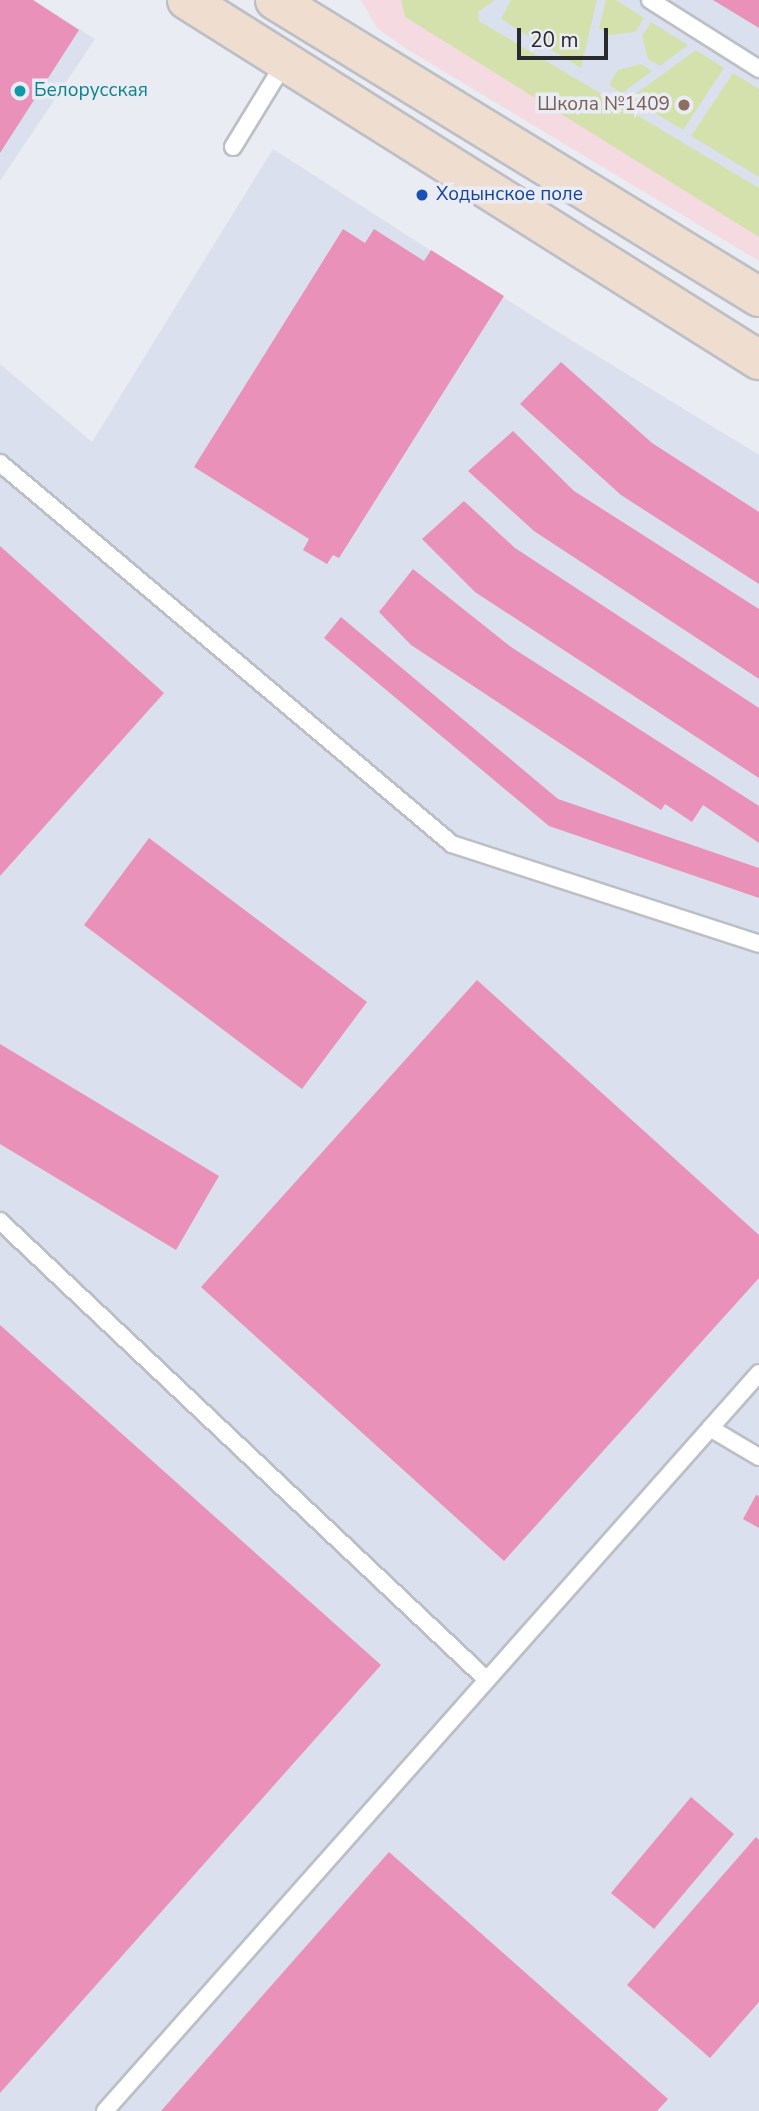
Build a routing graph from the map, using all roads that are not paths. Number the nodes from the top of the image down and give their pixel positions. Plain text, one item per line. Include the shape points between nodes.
1 (650, 0) edge
2 (292, 5) edge
3 (211, 6) edge
4 (279, 58) junction
5 (759, 68) edge
6 (233, 147) dead end
7 (759, 297) edge
8 (759, 360) edge
9 (0, 463) edge
10 (759, 944) edge
11 (0, 1221) edge
12 (759, 1373) edge
13 (710, 1428) junction
14 (759, 1457) edge
15 (487, 1680) junction
16 (105, 2111) edge

1 - 5 lane
2 - 4 street
2 - 7 street via 371,61
3 - 4 street
4 - 6 lane
4 - 8 street
9 - 10 lane via 452,844
11 - 15 lane
12 - 13 lane
13 - 14 lane
13 - 15 lane
15 - 16 lane

